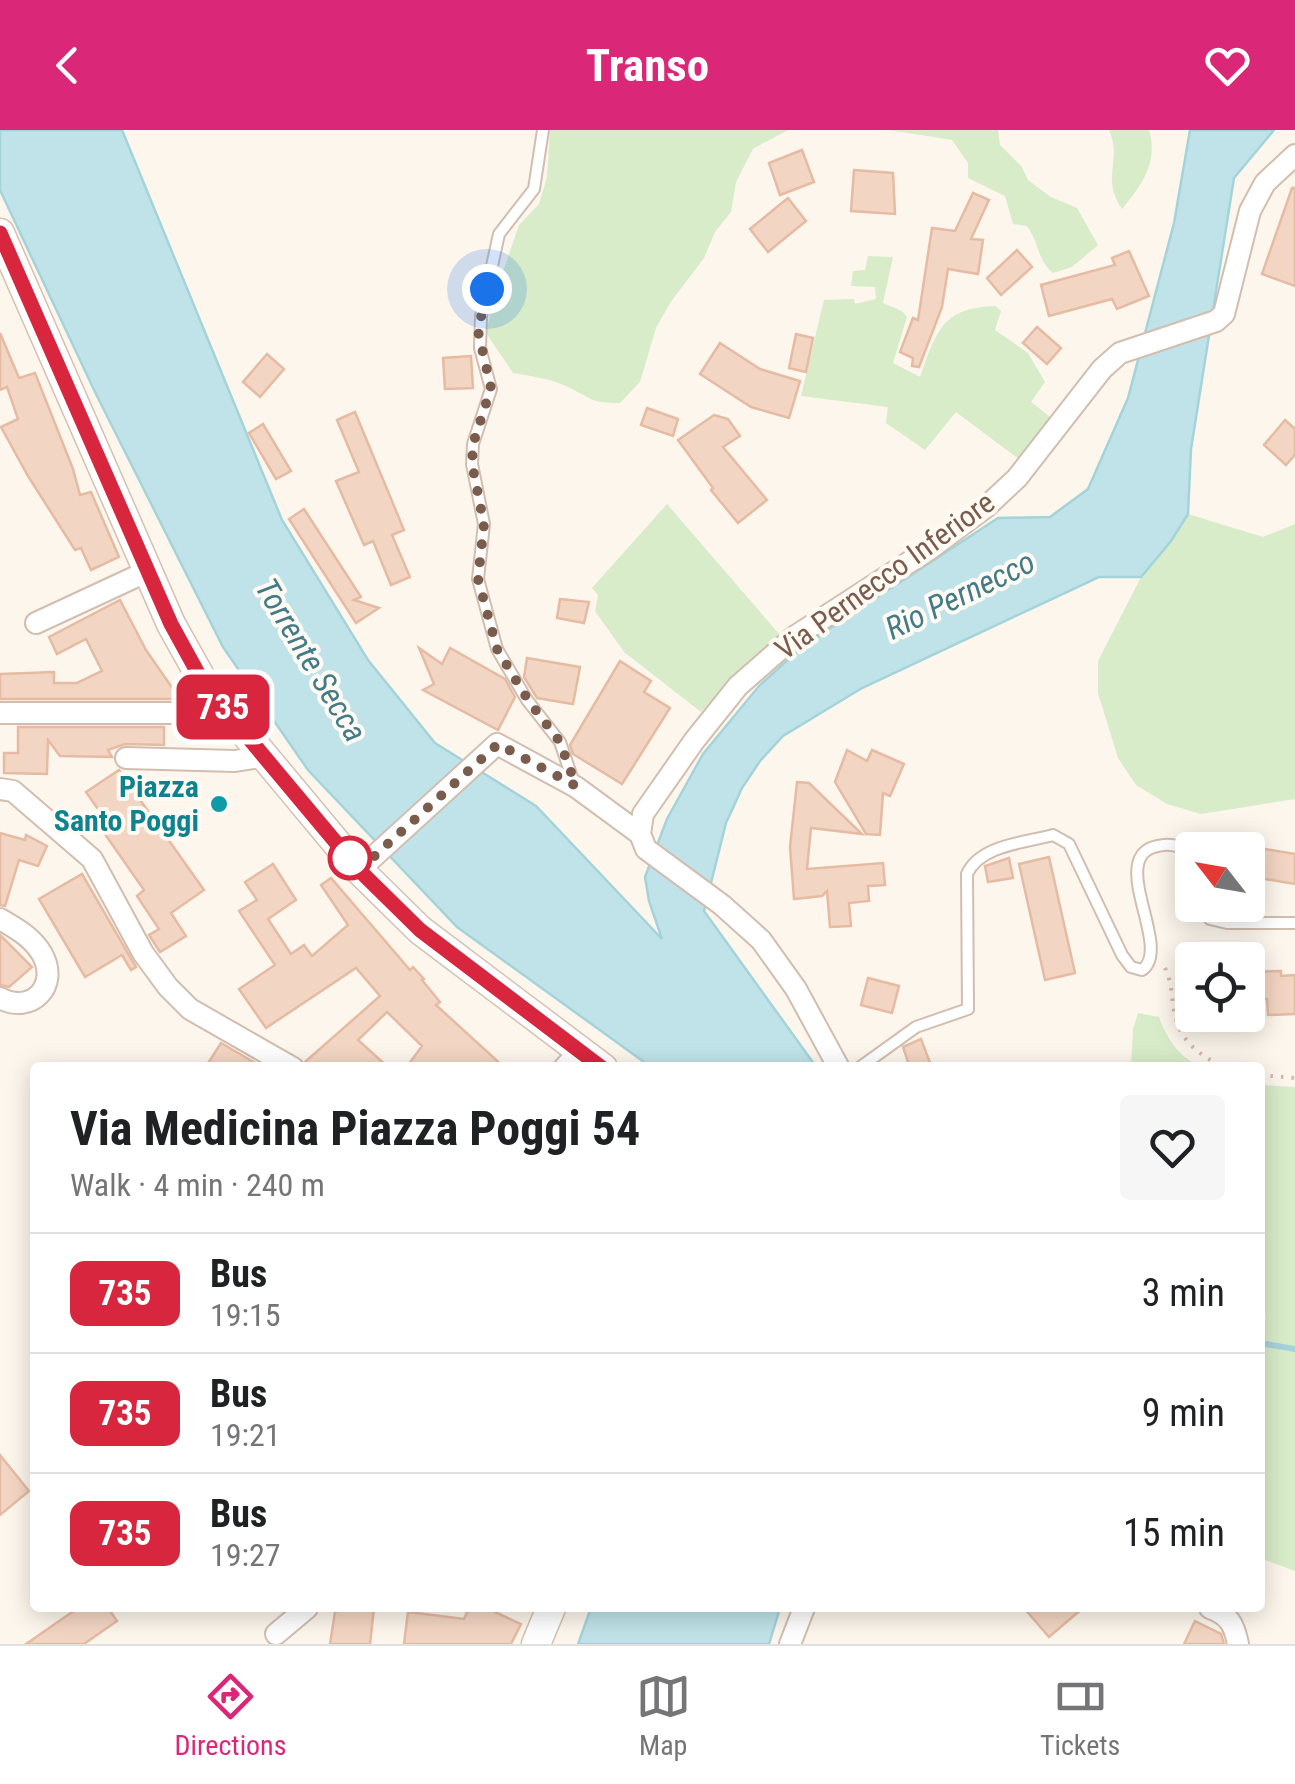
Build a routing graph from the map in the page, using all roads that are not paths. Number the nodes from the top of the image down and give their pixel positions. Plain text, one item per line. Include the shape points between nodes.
1 (543, 130) edge
2 (1295, 155) edge
3 (0, 233) edge
4 (148, 571) junction
5 (36, 623) dead end
6 (228, 713) junction
7 (0, 714) edge
8 (266, 756) junction
9 (126, 758) dead end
10 (576, 786) junction
11 (0, 789) edge
12 (643, 842) junction
13 (1175, 846) edge
14 (363, 865) junction
15 (0, 920) edge
16 (1223, 922) edge
17 (1295, 923) edge
18 (0, 998) edge
19 (283, 1062) edge
20 (583, 1062) edge
21 (836, 1062) edge
22 (867, 1062) edge
23 (302, 1612) edge
24 (543, 1612) edge
25 (802, 1612) edge
26 (1221, 1612) edge
27 (276, 1634) dead end
28 (536, 1644) edge
29 (790, 1644) edge
30 (1238, 1644) edge

1 - 10 lane via 534,189 499,234 481,316 480,348 491,388 472,464 484,524 478,579 497,649 560,742
2 - 12 street, Via Pernecco Inferiore via 1265,182 1250,211 1229,303 1216,321 1120,353 986,507 794,637 738,686 643,814
3 - 4 main road
4 - 5 street
4 - 6 main road via 205,686
6 - 7 street
6 - 8 main road
8 - 9 street
8 - 14 main road
10 - 12 street
10 - 14 street via 498,744
11 - 19 street via 13,791 92,860 143,953 190,1009
12 - 21 street via 762,940
13 - 22 lane via 1147,850 1138,863 1152,953 1142,970 1131,967 1062,838 1053,835 973,861 967,874 968,1009 916,1027
14 - 20 main road via 420,930
15 - 18 street via 26,934 49,977 25,1003
16 - 17 lane
23 - 27 street
24 - 28 main road
25 - 29 street
26 - 30 street

